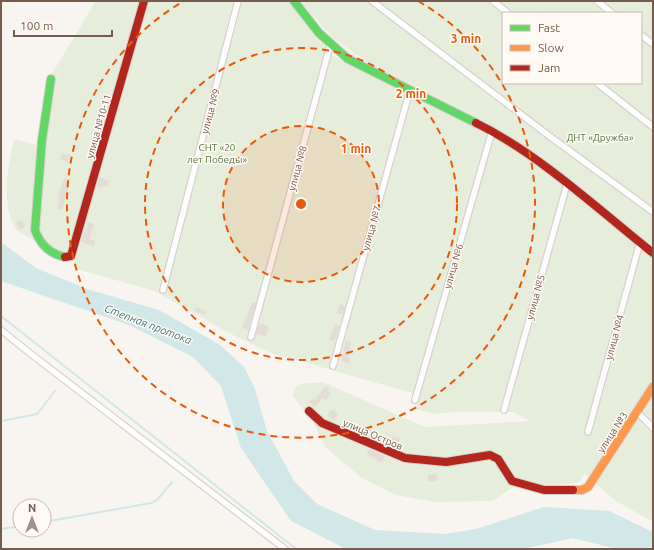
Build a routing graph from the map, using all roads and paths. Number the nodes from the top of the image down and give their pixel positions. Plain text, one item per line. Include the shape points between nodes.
1 (144, 1) edge
2 (238, 1) edge
3 (294, 1) edge
4 (372, 1) edge
5 (493, 1) edge
6 (597, 1) edge
7 (507, 12) edge
8 (611, 12) edge
9 (642, 36) edge
10 (653, 44) edge
11 (330, 46) junction
12 (51, 80) dead end
13 (598, 84) edge
14 (410, 90) junction
15 (653, 127) edge
16 (492, 131) junction
17 (567, 184) junction
18 (653, 212) edge
19 (640, 242) junction
20 (653, 253) edge
21 (163, 290) dead end
22 (1, 330) edge
23 (250, 337) dead end
24 (333, 366) dead end
25 (653, 388) edge
26 (415, 400) dead end
27 (504, 410) dead end
28 (309, 411) dead end
29 (637, 412) junction
30 (653, 428) edge
31 (588, 432) dead end
32 (588, 487) joint
33 (285, 549) edge

1 - 12 street, улица №10-11 via 71,256 65,258 56,255 37,236 35,230 42,140
2 - 21 street, улица №9
3 - 11 street
4 - 18 street
5 - 7 street
6 - 8 street
9 - 10 street
11 - 14 street
11 - 23 street, улица №8
13 - 15 street
14 - 16 street
14 - 24 street, улица №7
16 - 17 street
16 - 26 street, улица №6
17 - 19 street
17 - 27 street, улица №5
19 - 20 street
19 - 31 street, улица №4
22 - 33 street
25 - 29 street, улица №3
28 - 32 street, улица Остров via 322,423 405,458 446,462 490,455 498,459 512,481 525,486 544,490 582,490
29 - 30 street
29 - 32 street, улица №3

